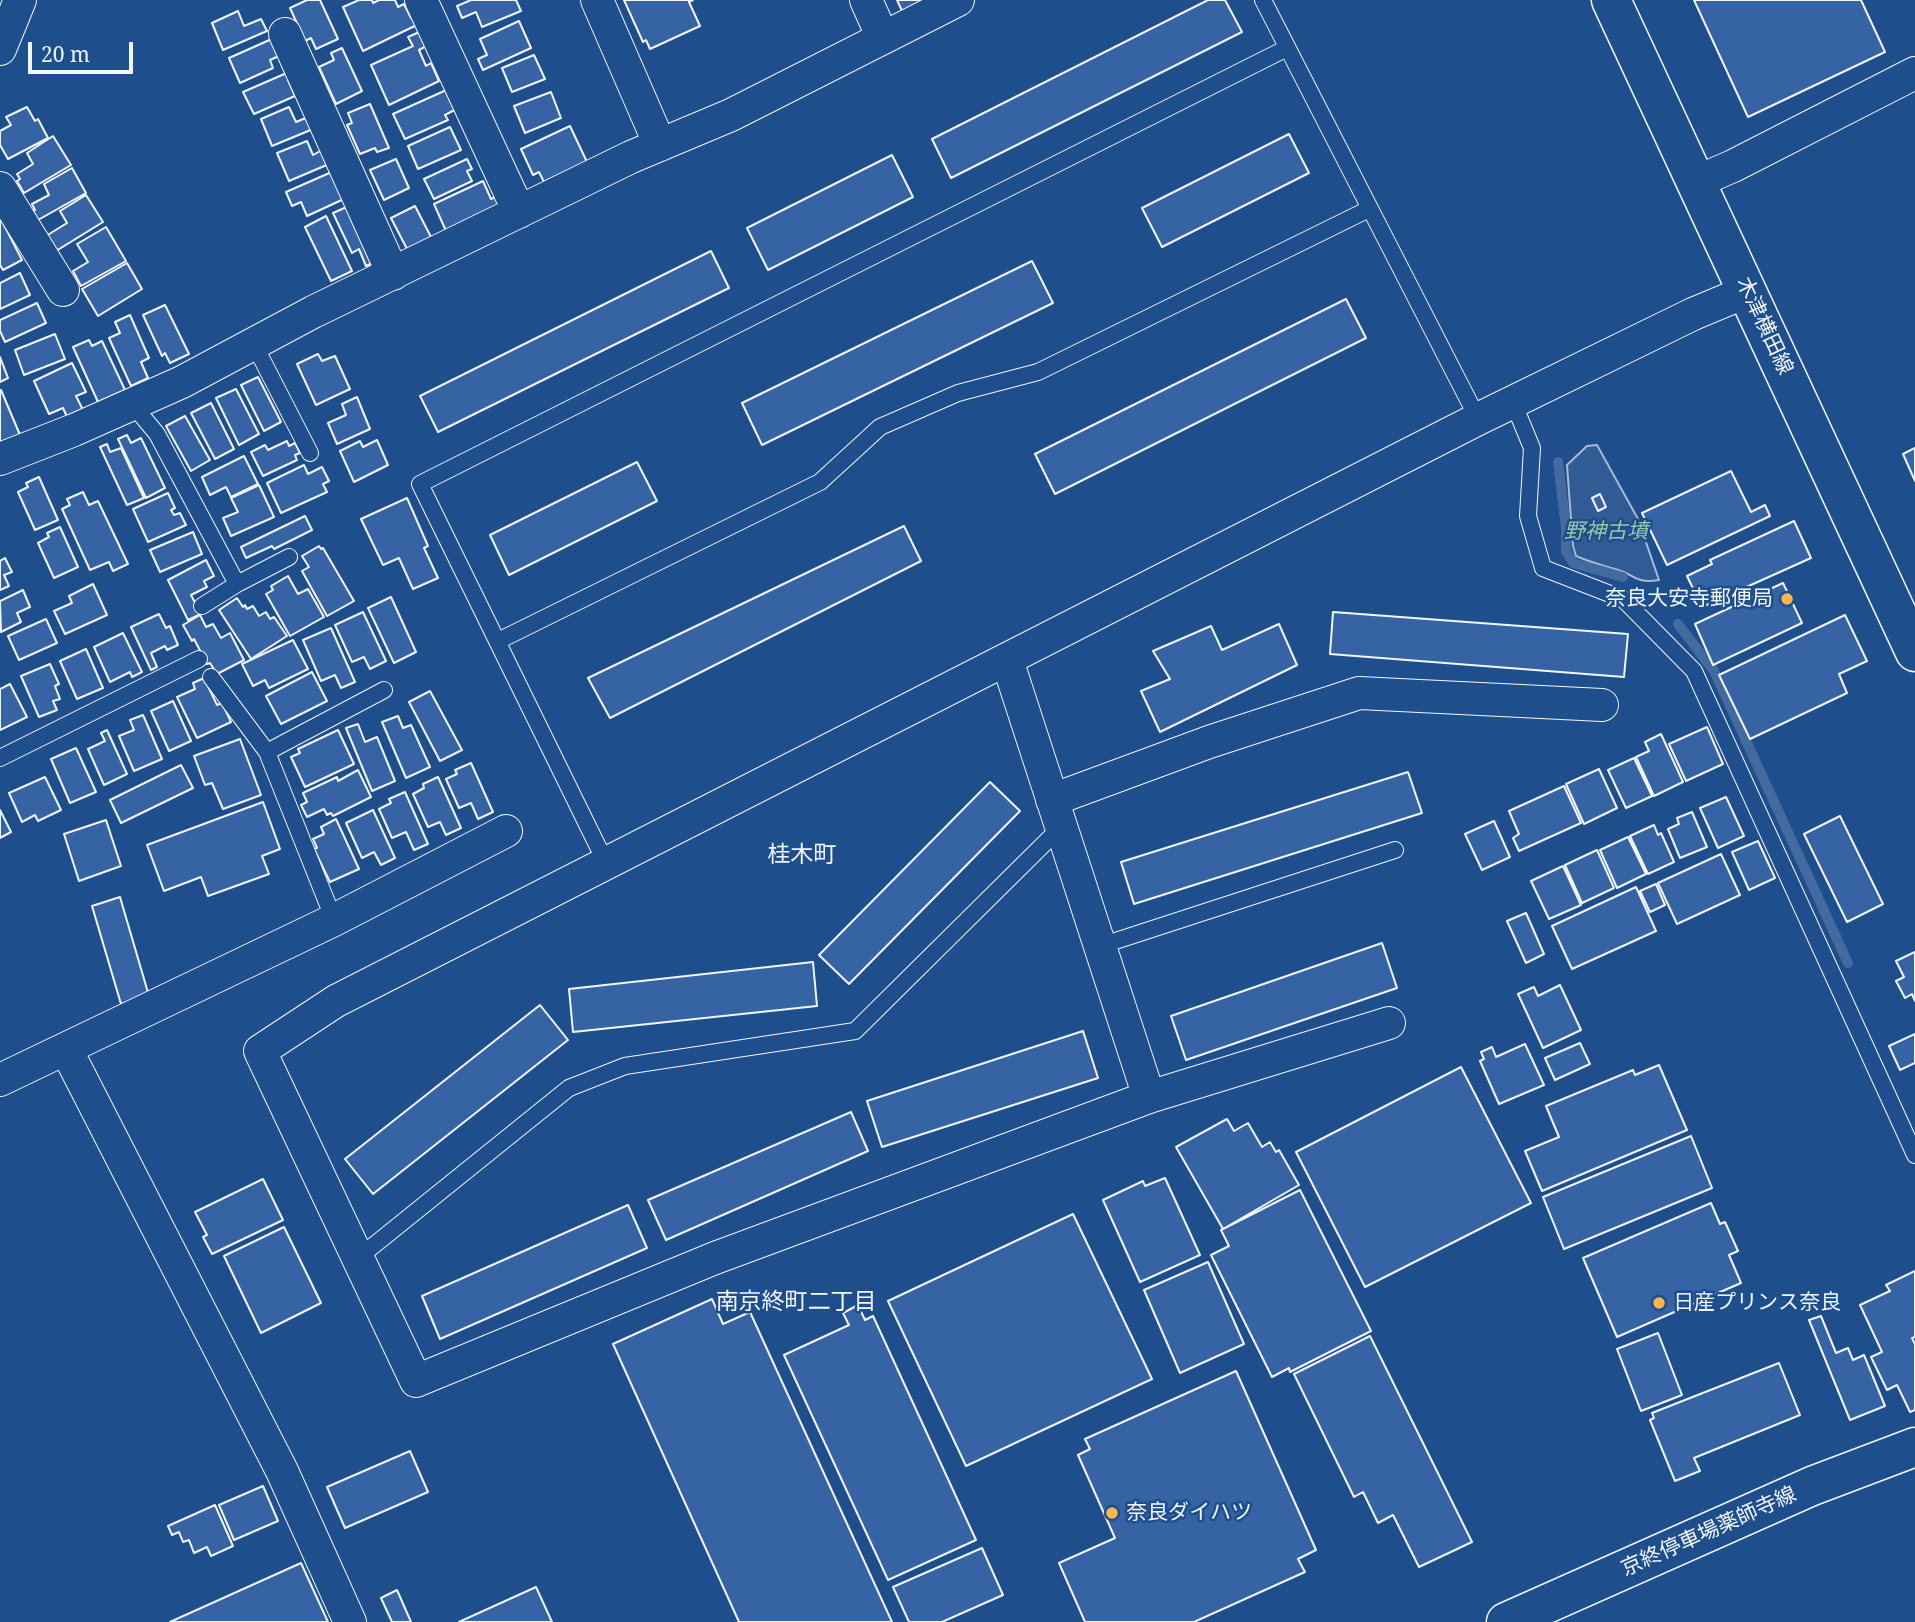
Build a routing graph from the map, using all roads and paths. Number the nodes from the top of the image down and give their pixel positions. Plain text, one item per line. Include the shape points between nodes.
1 (20, 0) edge
2 (421, 0) edge
3 (597, 0) edge
4 (866, 0) edge
5 (958, 0) edge
6 (1263, 0) edge
7 (1611, 0) edge
8 (285, 34) dead end
9 (883, 38) junction
10 (1287, 48) junction
11 (0, 49) edge
12 (1915, 73) edge
13 (660, 145) junction
14 (1696, 182) junction
15 (0, 188) edge
16 (1369, 209) junction
17 (519, 212) junction
18 (393, 274) junction
19 (63, 290) dead end
20 (1748, 291) junction
21 (254, 344) junction
22 (1513, 402) junction
23 (133, 405) junction
24 (1478, 419) junction
25 (310, 453) dead end
26 (0, 459) edge
27 (289, 556) dead end
28 (237, 584) junction
29 (202, 606) dead end
30 (498, 641) junction
31 (1915, 652) edge
32 (199, 659) dead end
33 (1007, 660) junction
34 (211, 677) dead end
35 (384, 690) dead end
36 (1602, 705) dead end
37 (267, 752) junction
38 (0, 758) edge
39 (1057, 814) junction
40 (506, 831) dead end
41 (1395, 850) dead end
42 (606, 863) junction
43 (334, 920) junction
44 (1100, 946) junction
45 (1389, 1023) dead end
46 (66, 1049) junction
47 (0, 1080) edge
48 (1149, 1097) junction
49 (1915, 1155) edge
50 (358, 1258) junction
51 (1915, 1447) edge
52 (350, 1622) edge
53 (1506, 1622) edge

1 - 11 street
2 - 17 street
3 - 13 street
4 - 9 street
5 - 9 street
6 - 10 lane
7 - 14 main road, 木津横田線
8 - 18 street
9 - 13 street via 731,115
10 - 16 lane
10 - 30 lane via 420,484
12 - 14 street
13 - 17 street
14 - 20 main road, 木津横田線
15 - 19 street
16 - 24 lane
16 - 30 lane via 1038,372 958,393 880,427 820,482
17 - 18 street
18 - 21 street
20 - 22 street
20 - 31 main road, 木津横田線
21 - 23 street
21 - 25 lane
22 - 24 street
22 - 49 lane via 1532,448 1528,516 1543,568 1623,599 1694,671
23 - 26 street
23 - 28 lane via 157,434
24 - 33 street
27 - 28 lane
28 - 29 lane
30 - 42 lane
32 - 38 lane
33 - 39 street
33 - 42 street
34 - 37 lane
35 - 37 lane
36 - 39 street via 1359,693 1209,742
37 - 43 lane
39 - 44 street
39 - 50 lane via 855,1031 625,1066 569,1088
40 - 43 street
41 - 44 lane
42 - 50 street via 336,1001 260,1051
43 - 46 street
44 - 48 street
45 - 48 street
46 - 47 street
46 - 52 street via 282,1471
48 - 50 street via 715,1258 416,1381
51 - 53 main road, 京終停車場薬師寺線 via 1812,1486

